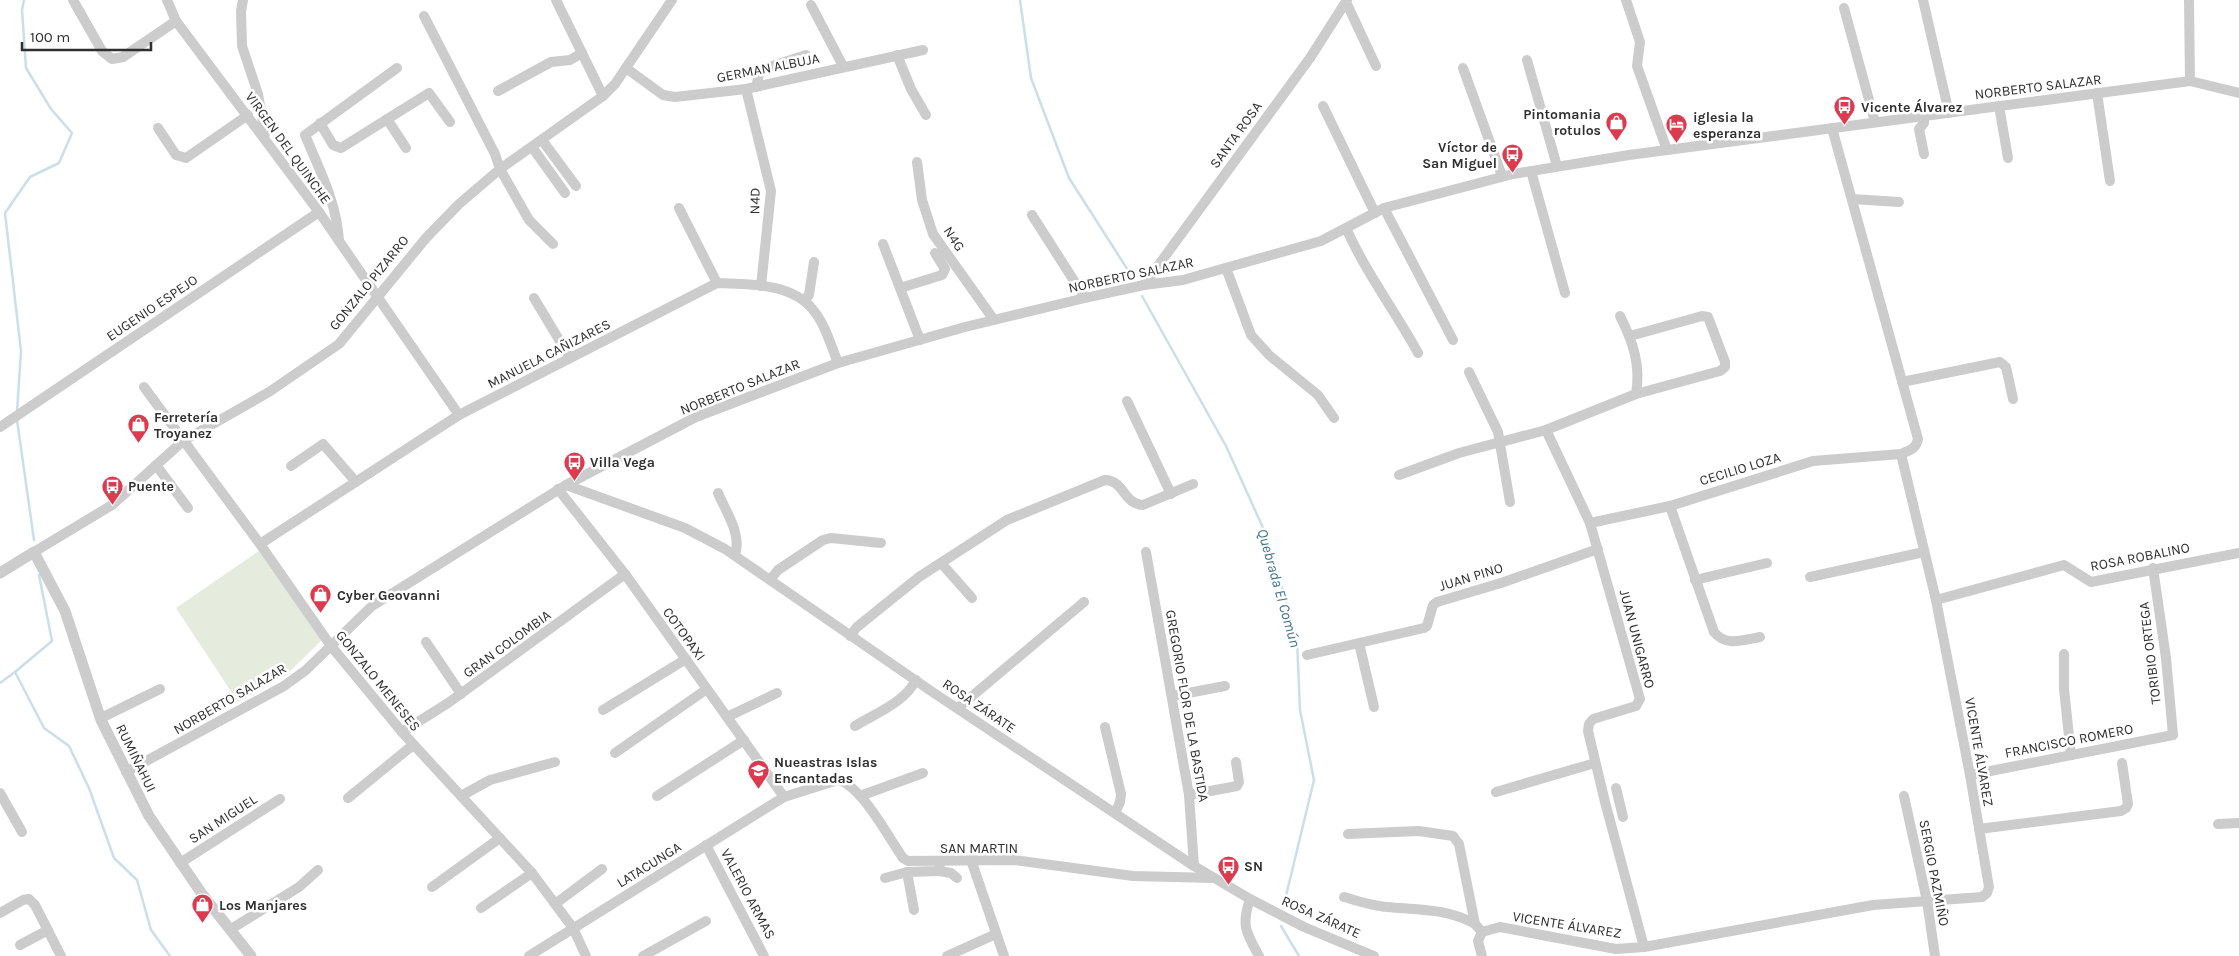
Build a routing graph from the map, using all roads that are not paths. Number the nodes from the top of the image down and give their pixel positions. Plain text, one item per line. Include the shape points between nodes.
1 (73, 0) edge
2 (167, 0) edge
3 (243, 0) edge
4 (556, 0) edge
5 (672, 0) edge
6 (1626, 0) edge
7 (1923, 0) edge
8 (2189, 0) edge
9 (1347, 1) edge
10 (811, 5) dead end
11 (1844, 8) dead end
12 (424, 16) dead end
13 (176, 20) junction
14 (923, 50) dead end
15 (582, 53) junction
16 (806, 55) dead end
17 (897, 55) junction
18 (1527, 60) dead end
19 (843, 66) junction
20 (1376, 66) dead end
21 (397, 68) dead end
22 (626, 68) junction
23 (1464, 68) dead end
24 (760, 70) junction
25 (747, 72) dead end
26 (2190, 81) junction
27 (751, 88) junction
28 (498, 91) dead end
29 (2097, 93) junction
30 (2239, 93) edge
31 (603, 96) junction
32 (1323, 106) dead end
33 (1999, 106) junction
34 (1949, 112) junction
35 (248, 115) junction
36 (926, 115) dead end
37 (1924, 115) junction
38 (387, 119) junction
39 (450, 122) dead end
40 (1875, 122) junction
41 (320, 123) junction
42 (158, 128) dead end
43 (1832, 128) junction
44 (265, 138) junction
45 (542, 140) junction
46 (532, 147) junction
47 (406, 148) dead end
48 (1667, 150) junction
49 (1924, 154) dead end
50 (2008, 158) dead end
51 (917, 162) dead end
52 (1558, 166) junction
53 (500, 169) junction
54 (1531, 171) junction
55 (1502, 176) junction
56 (2110, 181) dead end
57 (576, 186) dead end
58 (565, 193) dead end
59 (1852, 200) junction
60 (1899, 202) dead end
61 (679, 208) dead end
62 (1380, 210) junction
63 (319, 212) junction
64 (1032, 215) dead end
65 (1346, 228) junction
66 (339, 242) junction
67 (552, 244) dead end
68 (883, 244) dead end
69 (935, 254) dead end
70 (814, 262) dead end
71 (1226, 268) junction
72 (717, 283) junction
73 (1144, 285) junction
74 (761, 286) junction
75 (900, 288) junction
76 (1565, 293) dead end
77 (376, 298) junction
78 (534, 298) dead end
79 (1085, 298) junction
80 (804, 300) junction
81 (1620, 316) dead end
82 (994, 320) junction
83 (1630, 336) junction
84 (920, 340) junction
85 (1453, 340) dead end
86 (1418, 353) dead end
87 (570, 358) junction
88 (838, 363) junction
89 (1469, 372) dead end
90 (1902, 382) junction
91 (144, 387) dead end
92 (1636, 394) junction
93 (2013, 399) dead end
94 (1127, 401) dead end
95 (459, 415) junction
96 (1334, 418) dead end
97 (4, 424) edge
98 (1546, 430) junction
99 (1500, 440) junction
100 (183, 441) junction
101 (1901, 454) junction
102 (156, 466) junction
103 (291, 466) dead end
104 (1400, 475) dead end
105 (356, 482) junction
106 (1193, 484) dead end
107 (562, 487) junction
108 (718, 493) dead end
109 (1171, 494) junction
110 (1510, 502) dead end
111 (1670, 506) junction
112 (188, 508) dead end
113 (1590, 523) junction
114 (881, 543) dead end
115 (260, 544) junction
116 (1598, 549) junction
117 (34, 552) junction
118 (1146, 552) dead end
119 (1924, 552) junction
120 (2239, 553) edge
121 (734, 556) junction
122 (1767, 563) dead end
123 (942, 564) junction
124 (2154, 568) junction
125 (0, 573) edge
126 (625, 574) junction
127 (1810, 577) dead end
128 (770, 580) junction
129 (1694, 580) junction
130 (972, 598) dead end
131 (1936, 600) junction
132 (1084, 602) dead end
133 (850, 636) junction
134 (1760, 637) dead end
135 (426, 642) dead end
136 (1359, 643) junction
137 (331, 646) junction
138 (2064, 654) dead end
139 (1307, 655) dead end
140 (686, 659) junction
141 (916, 680) junction
142 (1225, 686) dead end
143 (160, 689) dead end
144 (707, 689) junction
145 (777, 693) dead end
146 (461, 694) junction
147 (1172, 696) junction
148 (1374, 707) dead end
149 (958, 708) junction
150 (603, 710) dead end
151 (727, 717) junction
152 (101, 718) junction
153 (855, 726) dead end
154 (1105, 726) dead end
155 (402, 732) junction
156 (2173, 735) joint
157 (744, 740) junction
158 (413, 745) junction
159 (615, 753) dead end
160 (2071, 755) junction
161 (555, 762) dead end
162 (1236, 762) dead end
163 (1595, 763) junction
164 (2122, 763) dead end
165 (126, 772) junction
166 (923, 773) dead end
167 (1970, 775) junction
168 (0, 792) edge
169 (1496, 792) dead end
170 (1189, 795) junction
171 (461, 796) junction
172 (658, 796) dead end
173 (860, 796) junction
174 (1904, 796) dead end
175 (784, 797) junction
176 (348, 798) dead end
177 (280, 799) dead end
178 (1605, 802) junction
179 (1115, 813) junction
180 (1623, 817) dead end
181 (2239, 823) edge
182 (2218, 824) dead end
183 (1979, 829) junction
184 (22, 832) dead end
185 (1348, 834) dead end
186 (500, 838) junction
187 (706, 845) junction
188 (971, 860) junction
189 (180, 862) junction
190 (939, 866) junction
191 (1194, 866) junction
192 (602, 869) dead end
193 (318, 870) dead end
194 (906, 872) junction
195 (532, 873) junction
196 (885, 878) dead end
197 (957, 878) dead end
198 (1215, 878) junction
199 (432, 887) dead end
200 (1344, 897) dead end
201 (1250, 899) junction
202 (1927, 900) junction
203 (555, 904) junction
204 (481, 908) dead end
205 (914, 910) dead end
206 (0, 913) edge
207 (706, 921) dead end
208 (1475, 924) junction
209 (573, 928) junction
210 (48, 930) junction
211 (231, 930) junction
212 (996, 934) junction
213 (1480, 937) junction
214 (20, 946) dead end
215 (1644, 947) junction
216 (62, 956) edge
217 (251, 956) edge
218 (529, 956) edge
219 (586, 956) edge
220 (643, 956) edge
221 (764, 956) edge
222 (947, 956) edge
223 (1004, 956) edge
224 (1259, 956) edge
225 (1374, 956) edge
226 (1482, 956) edge
227 (1935, 956) edge

1 - 13 street via 102,51 112,59 123,57
2 - 13 street, VIRGEN DEL QUINCHE
3 - 44 street via 242,46 258,94
4 - 15 street
5 - 22 street, GONZALO PIZARRO
6 - 48 street via 1640,42 1637,66
7 - 34 street
8 - 26 street
9 - 20 street
9 - 73 street, SANTA ROSA via 1310,58
10 - 19 street
11 - 40 street
12 - 53 street
13 - 35 street, VIRGEN DEL QUINCHE
14 - 17 street, GERMAN ALBUJA
15 - 28 street via 570,60 551,62
15 - 31 street
16 - 24 street
17 - 19 street, GERMAN ALBUJA
17 - 36 street
18 - 52 street
19 - 27 street, GERMAN ALBUJA
21 - 41 street
22 - 27 street, GERMAN ALBUJA via 663,95 675,97
22 - 31 street, GONZALO PIZARRO
23 - 55 street
24 - 25 street
24 - 27 street
26 - 29 street, NORBERTO SALAZAR
26 - 30 street, NORBERTO SALAZAR
27 - 74 street, N4D via 772,190
29 - 33 street, NORBERTO SALAZAR
29 - 56 street
31 - 45 street, GONZALO PIZARRO
32 - 62 street
33 - 34 street, NORBERTO SALAZAR
33 - 50 street
34 - 37 street, NORBERTO SALAZAR
35 - 42 street via 186,158 176,155
35 - 44 street, VIRGEN DEL QUINCHE
37 - 40 street, NORBERTO SALAZAR
37 - 49 street via 1924,123 1919,129
38 - 39 street via 429,93
38 - 41 street via 341,148 333,145
38 - 47 street
40 - 43 street, NORBERTO SALAZAR
41 - 66 street via 305,135 330,196
43 - 48 street, NORBERTO SALAZAR
43 - 59 street
44 - 63 street, VIRGEN DEL QUINCHE
45 - 46 street, GONZALO PIZARRO
45 - 57 street
46 - 53 street, GONZALO PIZARRO
46 - 58 street
48 - 52 street, NORBERTO SALAZAR
51 - 82 street, N4G via 922,200 933,234
52 - 54 street, NORBERTO SALAZAR
53 - 67 street via 529,220
53 - 77 street, GONZALO PIZARRO via 458,204
54 - 55 street, NORBERTO SALAZAR
54 - 76 street
55 - 62 street, NORBERTO SALAZAR
59 - 60 street
59 - 90 street
61 - 72 street
62 - 65 street, NORBERTO SALAZAR
62 - 85 street
63 - 66 street, VIRGEN DEL QUINCHE
63 - 97 street, EUGENIO ESPEJO
64 - 79 street
65 - 71 street, NORBERTO SALAZAR via 1321,241
65 - 86 street via 1370,276 1395,311
66 - 77 street, VIRGEN DEL QUINCHE
68 - 75 street
69 - 75 street via 944,269 942,275
70 - 80 street via 809,295
71 - 73 street, NORBERTO SALAZAR via 1183,280
71 - 96 street via 1250,335 1269,356 1318,395
72 - 74 street
72 - 87 street, MANUELA CAÑIZARES
73 - 79 street, NORBERTO SALAZAR
74 - 80 street
75 - 84 street
77 - 95 street, VIRGEN DEL QUINCHE
77 - 100 street, GONZALO PIZARRO via 339,344 269,392
78 - 87 street
79 - 82 street, NORBERTO SALAZAR
80 - 88 street via 824,329
81 - 83 street
82 - 84 street, NORBERTO SALAZAR
83 - 92 street via 1639,372
83 - 92 street via 1708,317 1725,362 1725,367 1720,370
84 - 88 street, NORBERTO SALAZAR
87 - 95 street, MANUELA CAÑIZARES
88 - 107 street, NORBERTO SALAZAR via 696,417
89 - 99 street
90 - 93 street via 2000,362 2006,367
90 - 101 street via 1918,438 1914,449
91 - 100 street, GONZALO MENESES
92 - 98 street
94 - 109 street
95 - 105 street, MANUELA CAÑIZARES
98 - 99 street
98 - 113 street, JUAN UNIGARRO
99 - 104 street
99 - 110 street
100 - 102 street, GONZALO PIZARRO
100 - 115 street, GONZALO MENESES
101 - 111 street, CECILIO LOZA via 1813,462
101 - 119 street, VICENTE ÁLVAREZ
102 - 112 street
102 - 117 street, GONZALO PIZARRO via 112,505
103 - 105 street via 323,444
105 - 115 street, MANUELA CAÑIZARES
106 - 109 street
107 - 121 street, ROSA ZÁRATE via 685,528
107 - 126 street, COTOPAXI
107 - 137 street, NORBERTO SALAZAR via 372,606
108 - 121 street via 737,536
109 - 123 street via 1136,505 1126,498 1118,483 1105,480 1007,520
111 - 113 street, CECILIO LOZA
111 - 129 street
113 - 116 street, JUAN UNIGARRO
114 - 128 street via 823,540 778,570
115 - 137 street, GONZALO MENESES
116 - 136 street, JUAN PINO via 1437,602 1428,626 1424,628
116 - 163 street, JUAN UNIGARRO via 1640,699 1636,706 1593,719 1589,724
117 - 125 street, GONZALO PIZARRO
117 - 152 street, RUMIÑAHUI via 74,630
118 - 147 street, GREGORIO FLOR DE LA BASTIDA
119 - 127 street
119 - 131 street, VICENTE ÁLVAREZ
120 - 124 street, ROSA ROBALINO
121 - 128 street, ROSA ZÁRATE
122 - 129 street
123 - 130 street
123 - 133 street via 911,584
124 - 131 street, ROSA ROBALINO via 2091,582 2064,565
124 - 156 street, TORIBIO ORTEGA
126 - 140 street, COTOPAXI
126 - 146 street, GRAN COLOMBIA
128 - 133 street, ROSA ZÁRATE
129 - 134 street via 1709,622 1719,639 1727,642
131 - 167 street, VICENTE ÁLVAREZ
132 - 149 street
133 - 141 street, ROSA ZÁRATE
135 - 146 street
136 - 139 street, JUAN PINO
136 - 148 street
137 - 155 street, GONZALO MENESES
137 - 165 street, NORBERTO SALAZAR via 284,686
138 - 160 street
140 - 144 street, COTOPAXI
140 - 150 street
141 - 149 street, ROSA ZÁRATE
141 - 153 street via 911,690 901,698
142 - 147 street
143 - 152 street
144 - 151 street, COTOPAXI
144 - 159 street
145 - 151 street
146 - 155 street, GRAN COLOMBIA
147 - 170 street, GREGORIO FLOR DE LA BASTIDA
149 - 179 street, ROSA ZÁRATE
151 - 157 street, COTOPAXI
152 - 165 street, RUMIÑAHUI
154 - 179 street via 1121,794
155 - 158 street, GONZALO MENESES
156 - 160 street, FRANCISCO ROMERO
157 - 172 street
157 - 175 street, COTOPAXI
158 - 171 street, GONZALO MENESES
158 - 176 street
160 - 167 street, FRANCISCO ROMERO
161 - 171 street via 490,780
162 - 170 street via 1237,786
163 - 169 street
163 - 178 street, JUAN UNIGARRO
164 - 183 street via 2128,804 2121,811
165 - 189 street, RUMIÑAHUI via 148,816
166 - 173 street
167 - 183 street, VICENTE ÁLVAREZ
168 - 184 street
170 - 191 street, GREGORIO FLOR DE LA BASTIDA
171 - 186 street, GONZALO MENESES
173 - 175 street, SAN MARTIN via 850,785 838,780
173 - 190 street, SAN MARTIN via 903,858
174 - 202 street, SERGIO PAZMIÑO
175 - 187 street, LATACUNGA
177 - 189 street, SAN MIGUEL
178 - 180 street via 1617,794
178 - 215 street, JUAN UNIGARRO
179 - 191 street, ROSA ZÁRATE
181 - 182 street
183 - 202 street, VICENTE ÁLVAREZ via 1987,894
185 - 208 street via 1419,831 1453,836 1460,844
186 - 195 street, GONZALO MENESES
186 - 199 street
187 - 209 street, LATACUNGA
187 - 221 street, VALERIO ARMAS
188 - 190 street, SAN MARTIN
188 - 198 street, SAN MARTIN via 1014,860 1133,876
188 - 212 street
189 - 211 street, RUMIÑAHUI
190 - 194 street
190 - 197 street
191 - 198 street, ROSA ZÁRATE
192 - 203 street
193 - 211 street via 299,887
194 - 196 street
194 - 205 street
195 - 203 street, GONZALO MENESES
195 - 204 street
198 - 201 street, ROSA ZÁRATE
200 - 208 street via 1386,907 1433,910 1461,916
201 - 224 street via 1244,928
201 - 225 street, ROSA ZÁRATE via 1304,927
202 - 215 street, VICENTE ÁLVAREZ via 1825,913
202 - 227 street, SERGIO PAZMIÑO
203 - 209 street, GONZALO MENESES
206 - 210 street via 29,899
207 - 220 street
208 - 213 street
209 - 218 street, LATACUNGA
209 - 219 street, GONZALO MENESES
210 - 214 street
210 - 216 street
211 - 217 street, RUMIÑAHUI
212 - 222 street
212 - 223 street
213 - 215 street, VICENTE ÁLVAREZ via 1489,929 1500,928 1616,949
213 - 226 street

